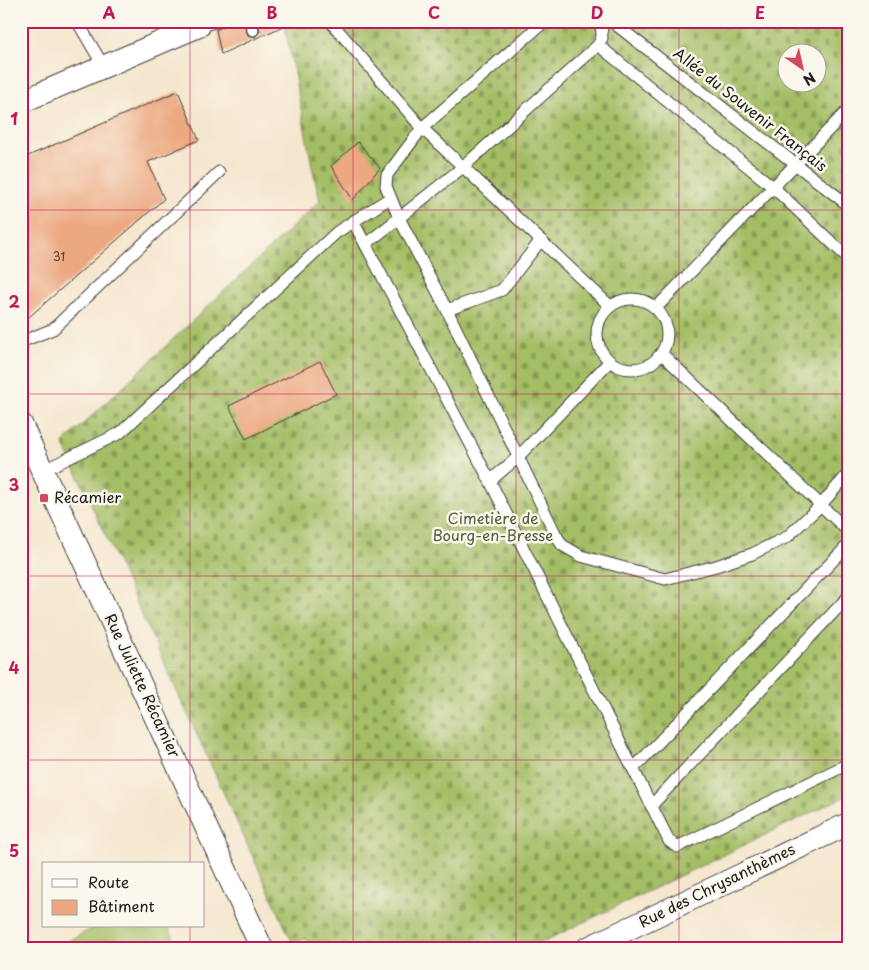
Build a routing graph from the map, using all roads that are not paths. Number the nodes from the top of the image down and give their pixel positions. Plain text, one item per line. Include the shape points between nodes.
1 (77, 21) edge
2 (330, 21) edge
3 (545, 21) edge
4 (601, 21) edge
5 (611, 21) edge
6 (209, 24) edge
7 (598, 45) junction
8 (104, 67) junction
9 (21, 102) edge
10 (848, 110) edge
11 (422, 128) junction
12 (795, 164) junction
13 (463, 167) junction
14 (220, 172) dead end
15 (773, 187) junction
16 (390, 198) junction
17 (848, 205) edge
18 (399, 218) junction
19 (353, 221) junction
20 (541, 240) junction
21 (366, 244) junction
22 (848, 258) edge
23 (610, 306) junction
24 (656, 308) junction
25 (447, 310) junction
26 (21, 342) edge
27 (661, 353) junction
28 (610, 361) junction
29 (21, 424) edge
30 (518, 458) junction
31 (42, 471) junction
32 (848, 474) edge
33 (490, 481) junction
34 (820, 506) junction
35 (848, 532) edge
36 (848, 546) edge
37 (848, 597) edge
38 (848, 764) edge
39 (633, 770) junction
40 (651, 806) junction
41 (848, 824) edge
42 (262, 949) edge
43 (586, 949) edge

1 - 8 lane
2 - 11 lane
3 - 11 lane
4 - 7 lane via 602,38
5 - 12 lane, Allée du Souvenir Français
6 - 8 street
7 - 13 lane
7 - 15 lane
8 - 9 street
10 - 12 lane
11 - 13 lane
11 - 16 lane via 387,175
12 - 15 lane
12 - 17 lane, Allée du Souvenir Français
13 - 18 lane
13 - 20 lane
14 - 26 lane via 53,329
15 - 22 lane
15 - 24 lane
16 - 18 lane
16 - 19 lane
18 - 21 lane
18 - 25 lane
19 - 21 lane
19 - 31 lane via 337,232 120,433
20 - 23 lane
20 - 25 lane via 502,290
21 - 33 lane
23 - 24 lane via 638,299
23 - 28 lane via 597,327 597,340
24 - 27 lane via 666,325 667,334
25 - 30 lane
27 - 28 lane via 637,368 628,369
27 - 34 lane
28 - 30 lane
29 - 31 street, Rue Juliette Récamier
30 - 33 lane
30 - 34 lane via 562,545 580,556 665,579 752,554 787,538
31 - 42 street, Rue Juliette Récamier
32 - 34 lane
33 - 39 lane
34 - 35 lane
36 - 39 lane
37 - 40 lane
38 - 40 lane via 677,847 669,841
39 - 40 lane
41 - 43 street, Rue des Chrysanthèmes

